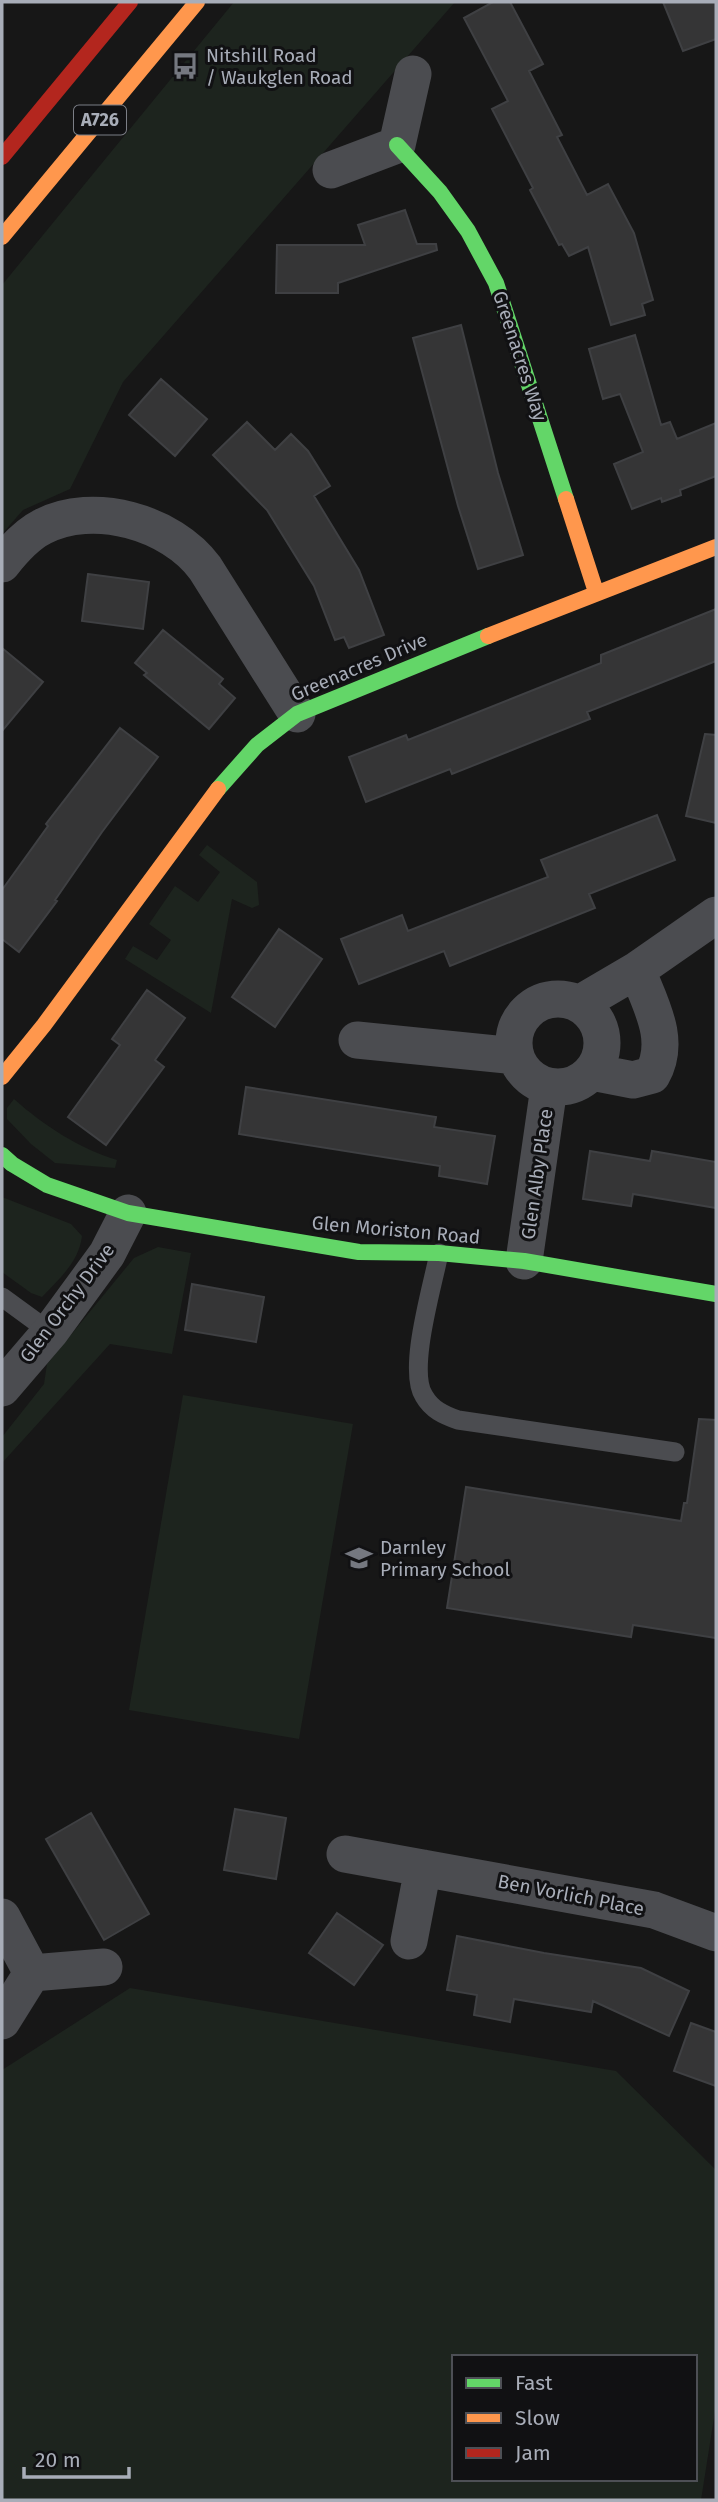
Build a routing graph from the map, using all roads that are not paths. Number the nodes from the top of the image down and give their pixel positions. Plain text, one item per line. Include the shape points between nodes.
1 (130, 2) edge
2 (197, 2) edge
3 (413, 74) dead end
4 (397, 145) junction
5 (2, 157) edge
6 (331, 170) dead end
7 (2, 237) edge
8 (716, 547) edge
9 (2, 564) edge
10 (596, 592) junction
11 (297, 714) junction
12 (716, 915) edge
13 (637, 970) junction
14 (579, 1004) junction
15 (357, 1040) dead end
16 (516, 1056) junction
17 (592, 1072) junction
18 (2, 1077) edge
19 (549, 1087) junction
20 (2, 1155) edge
21 (128, 1213) junction
22 (439, 1253) junction
23 (524, 1261) junction
24 (716, 1294) edge
25 (2, 1297) edge
26 (50, 1332) junction
27 (2, 1388) edge
28 (675, 1452) dead end
29 (345, 1854) dead end
30 (423, 1868) junction
31 (2, 1917) edge
32 (716, 1933) edge
33 (408, 1941) dead end
34 (104, 1967) dead end
35 (32, 1973) junction
36 (2, 2021) edge

1 - 5 street, A726
2 - 7 street, A726
3 - 4 street
4 - 6 street
4 - 10 street, Greenacres Way via 468,231 496,283
8 - 10 street, Greenacres Drive
9 - 11 street via 41,527 65,519 115,517 142,522 168,535 205,568
10 - 11 street, Greenacres Drive
11 - 18 street, Greenacres Drive via 257,745 225,780
12 - 13 street
13 - 14 street
13 - 17 street via 659,1027 657,1066 652,1075 633,1080
14 - 16 street via 554,999 530,1009 516,1030
14 - 17 street via 600,1027 603,1043
15 - 16 street
16 - 19 street, Glen Alby Place via 529,1076
17 - 19 street, Glen Alby Place via 580,1082
19 - 23 street, Glen Alby Place
20 - 21 street, Glen Moriston Road via 47,1185
21 - 22 street, Glen Moriston Road via 359,1252
21 - 26 street, Glen Orchy Drive via 107,1254
22 - 23 street, Glen Moriston Road
22 - 28 lane via 417,1363 422,1395 439,1413 458,1420
23 - 24 street, Glen Moriston Road
25 - 26 lane
26 - 27 street, Glen Orchy Drive
29 - 30 street, Ben Vorlich Place
30 - 32 street, Ben Vorlich Place via 654,1910
30 - 33 street
31 - 35 street
34 - 35 street
35 - 36 street

